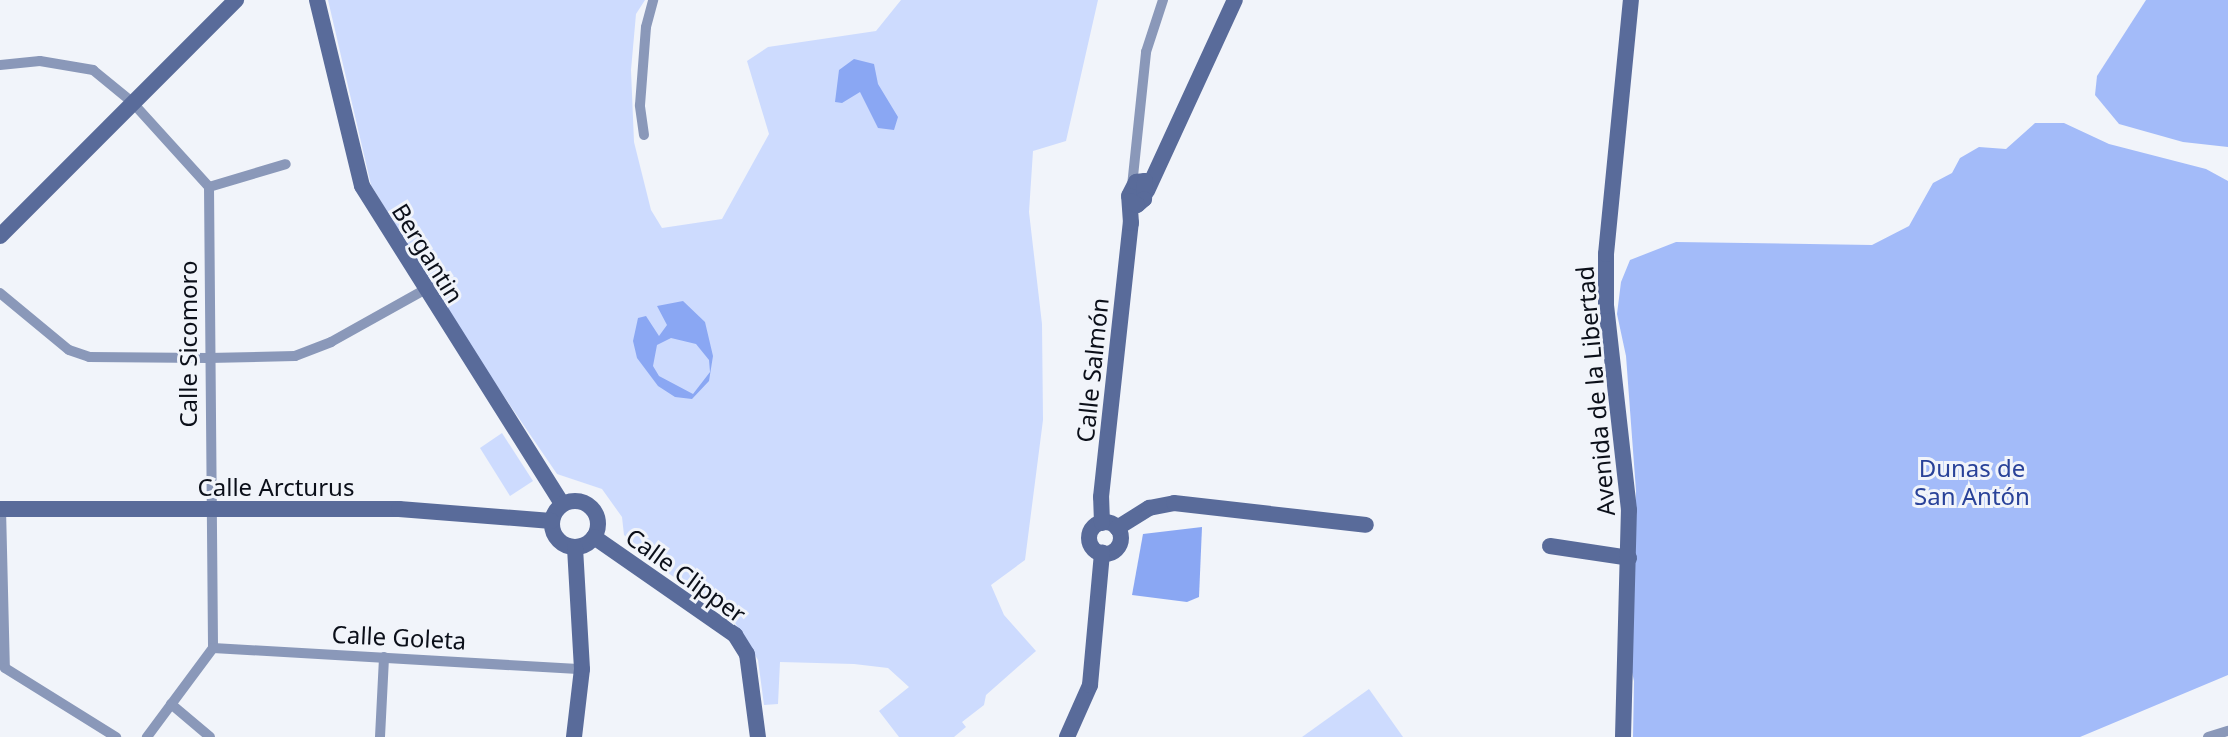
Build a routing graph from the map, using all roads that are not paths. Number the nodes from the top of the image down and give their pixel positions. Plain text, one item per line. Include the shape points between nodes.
1 (236, 0) edge
2 (317, 0) edge
3 (653, 0) edge
4 (1163, 0) edge
5 (1235, 0) edge
6 (1631, 0) edge
7 (0, 65) edge
8 (132, 102) junction
9 (644, 135) dead end
10 (286, 164) dead end
11 (209, 187) junction
12 (1140, 187) junction
13 (0, 236) edge
14 (424, 290) junction
15 (0, 293) edge
16 (208, 358) junction
17 (562, 504) junction
18 (0, 509) edge
19 (211, 510) junction
20 (552, 521) junction
21 (1110, 525) junction
22 (1366, 525) dead end
23 (594, 537) junction
24 (1550, 546) dead end
25 (575, 547) junction
26 (1102, 553) junction
27 (1629, 558) junction
28 (213, 648) junction
29 (384, 657) junction
30 (582, 669) junction
31 (171, 704) junction
32 (2228, 731) edge
33 (116, 737) edge
34 (146, 737) edge
35 (210, 737) edge
36 (380, 737) edge
37 (574, 737) edge
38 (758, 737) edge
39 (1067, 737) edge
40 (1623, 737) edge
41 (2208, 737) edge

1 - 8 street
2 - 14 street, Bergantin via 362,186
3 - 9 street via 641,92
4 - 12 street via 1146,52
5 - 12 street via 1157,169
6 - 27 street, Avenida de la Libertad via 1606,254 1606,306 1628,479
7 - 8 street via 40,61 93,70
8 - 11 street
8 - 13 street
10 - 11 street
11 - 16 street, Calle Sicomoro
12 - 21 street, Calle Salmón via 1131,223 1101,497
14 - 16 street via 331,342 295,356
14 - 17 street, Bergantin
15 - 16 street via 69,350 89,357
16 - 19 street, Calle Sicomoro
17 - 20 street
17 - 23 street via 576,500 594,510 598,524
18 - 19 street, Calle Arcturus
18 - 33 street via 5,668
19 - 20 street, Calle Arcturus via 399,509
19 - 28 street, Calle Sicomoro
20 - 25 street via 560,542
21 - 22 street via 1174,503
21 - 26 street via 1121,538 1117,548
21 - 26 street via 1093,528 1089,538 1093,548
23 - 25 street
23 - 38 street, Calle Clipper via 735,635 747,654
24 - 27 street
25 - 30 street
26 - 39 street via 1090,685
27 - 40 street, Avenida de la Libertad
28 - 29 street, Calle Goleta
28 - 31 street
29 - 30 street, Calle Goleta
29 - 36 street
30 - 37 street
31 - 34 street
31 - 35 street
32 - 41 street

